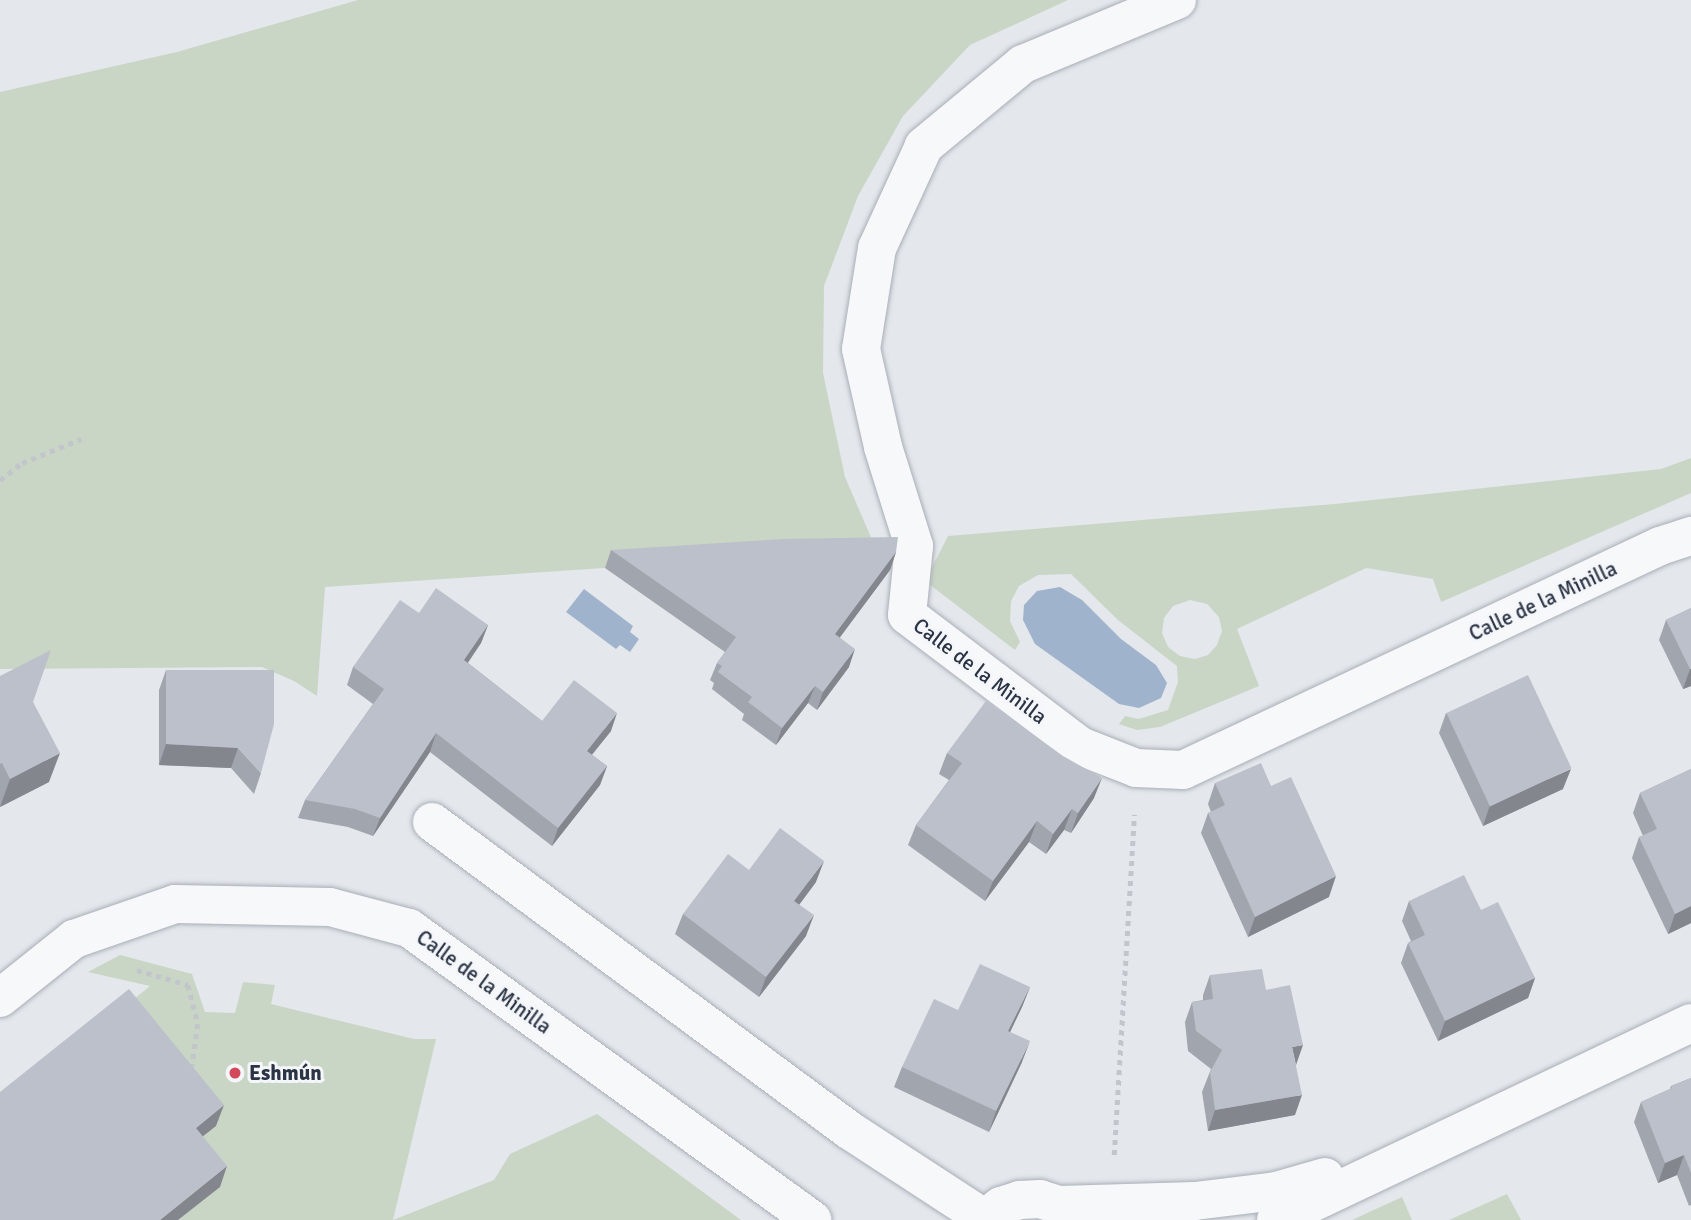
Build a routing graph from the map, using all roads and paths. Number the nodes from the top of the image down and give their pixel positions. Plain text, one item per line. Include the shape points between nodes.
1 (1177, 0) edge
2 (81, 439) dead end
3 (0, 480) edge
4 (1691, 536) edge
5 (1134, 807) dead end
6 (432, 822) dead end
7 (75, 939) junction
8 (0, 998) edge
9 (1691, 1023) edge
10 (192, 1067) edge
11 (1421, 1149) junction
12 (1114, 1162) dead end
13 (1068, 1213) edge
14 (984, 1219) edge
15 (812, 1220) edge
16 (1276, 1220) edge

1 - 4 street, Calle de la Minilla via 1023,64 924,146 877,248 860,349 883,447 914,546 907,615 1080,746 1136,768 1183,770 1660,546
2 - 3 path via 22,463
5 - 12 path
6 - 14 street via 849,1130
7 - 8 street, Calle de la Minilla
7 - 10 path via 108,962 188,985 198,1024
7 - 15 street, Calle de la Minilla via 176,904 330,907 408,928
9 - 11 street
11 - 13 street via 1276,1191
11 - 16 street
13 - 14 street via 1040,1199 1020,1200 1001,1206

